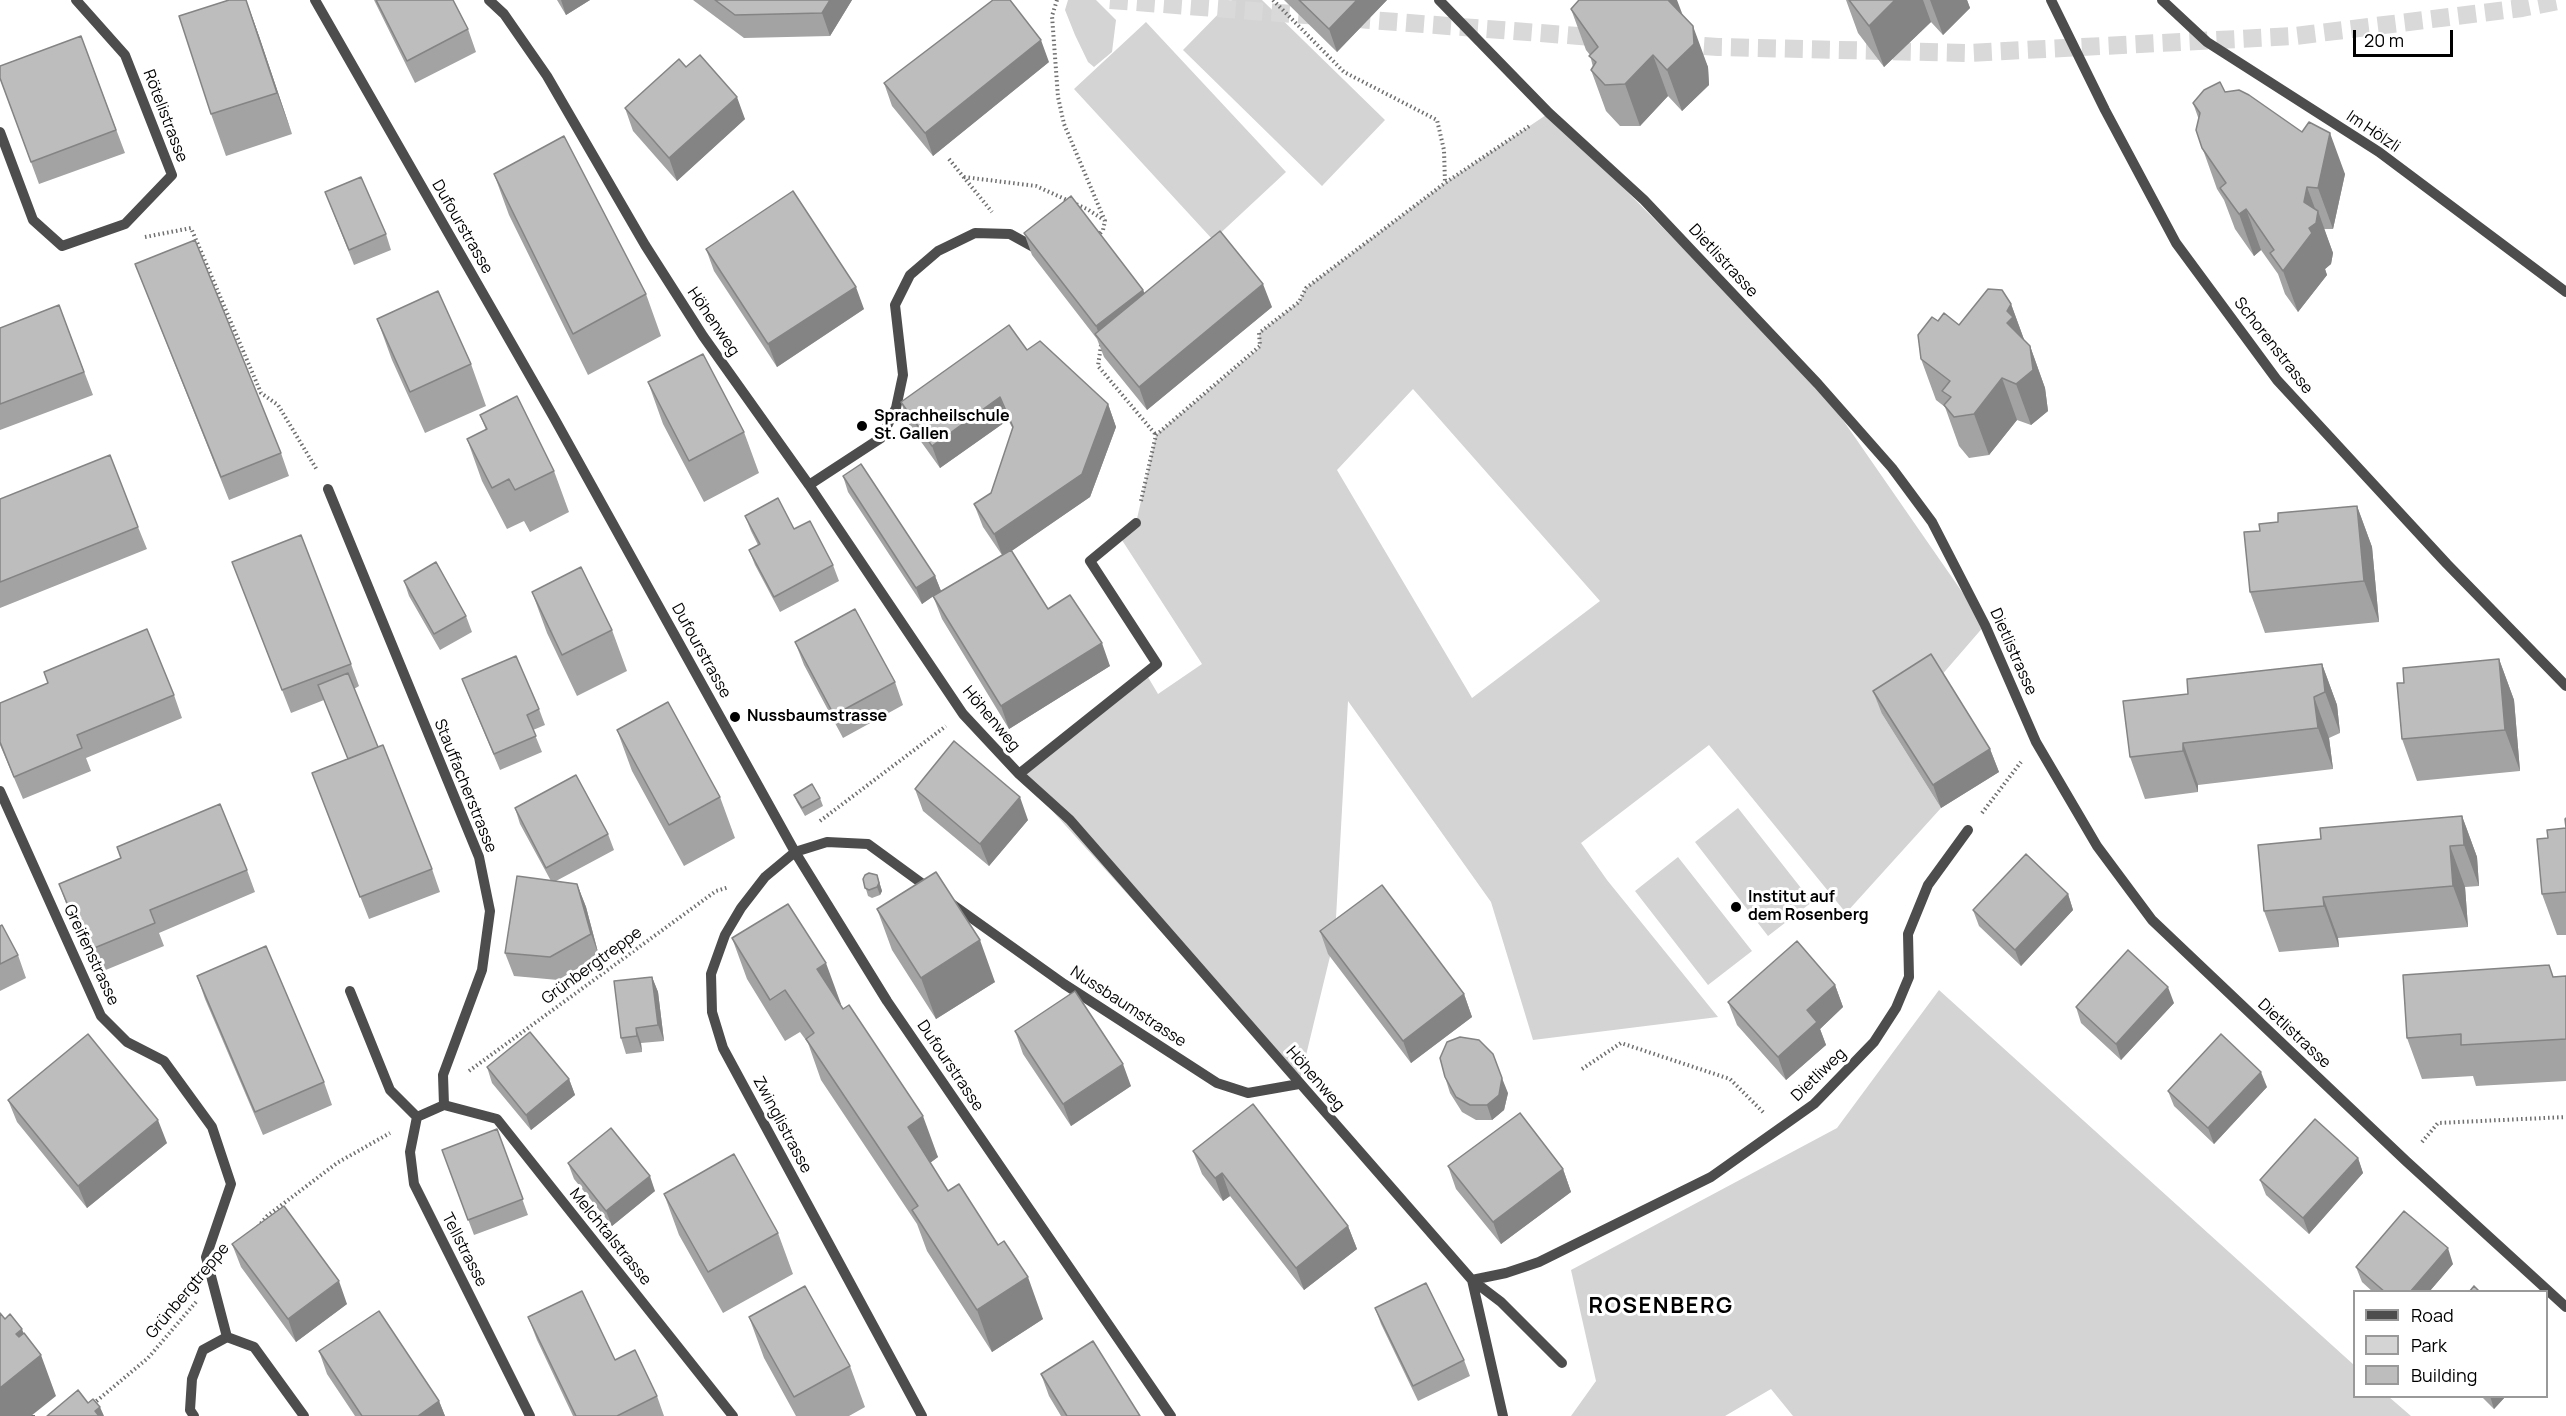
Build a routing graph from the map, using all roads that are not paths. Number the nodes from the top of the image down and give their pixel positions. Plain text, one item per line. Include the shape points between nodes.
1 (76, 0) edge
2 (315, 0) edge
3 (489, 0) edge
4 (1439, 0) edge
5 (2051, 0) edge
6 (2162, 0) edge
7 (0, 132) edge
8 (1039, 250) edge
9 (2566, 292) edge
10 (809, 485) junction
11 (328, 489) road end
12 (1136, 524) road end
13 (2566, 686) edge
14 (1018, 774) junction
15 (0, 792) edge
16 (1968, 830) road end
17 (795, 852) junction
18 (350, 991) dead end
19 (1299, 1084) junction
20 (444, 1105) junction
21 (417, 1118) junction
22 (1472, 1280) junction
23 (2547, 1290) edge
24 (2548, 1291) edge
25 (2566, 1307) edge
26 (226, 1337) junction
27 (1562, 1363) dead end
28 (194, 1416) edge
29 (304, 1416) edge
30 (530, 1416) edge
31 (733, 1416) edge
32 (922, 1416) edge
33 (1172, 1416) edge
34 (1503, 1416) edge

1 - 7 street, Rötelistrasse via 125,55 172,175 125,224 62,246 33,220
2 - 17 street, Dufourstrasse
3 - 10 street, Höhenweg via 504,14 547,76 658,265
4 - 23 street, Dietlistrasse via 1549,112 1644,200 1892,468 1932,522 1985,625 2036,742 2097,846 2151,920
5 - 13 street, Schorenstrasse via 2176,243 2277,380
6 - 9 street, Im Hölzli via 2207,42 2379,152
8 - 10 street via 1010,234 975,233 939,251 910,275 896,305 903,375 896,408 881,438
10 - 14 street, Höhenweg via 963,714
11 - 20 street, Stauffacherstrasse via 479,857 490,911 482,970 443,1076
12 - 14 street via 1090,561 1156,664
14 - 19 street, Höhenweg via 1070,820
15 - 26 street, Greifenstrasse via 101,1016 127,1042 164,1061 212,1127 231,1184 206,1257
16 - 22 street, Dietliweg via 1928,885 1908,934 1909,977 1896,1008 1874,1042 1814,1104 1711,1177 1539,1262
17 - 19 street, Nussbaumstrasse via 827,842 868,844 1064,984 1217,1083 1248,1093
17 - 32 street, Zwinglistrasse via 765,877 725,935 711,974 712,1012 723,1048
17 - 33 street, Dufourstrasse via 886,1000
18 - 21 street via 390,1090
19 - 22 street, Höhenweg
20 - 21 street
20 - 31 street, Melchtalstrasse via 497,1119
21 - 30 street, Tellstrasse via 410,1152 414,1184
22 - 27 street via 1501,1302
22 - 34 street, Höhenweg
24 - 25 street, Dietlistrasse
26 - 28 street via 203,1350 192,1379 190,1410
26 - 29 street via 254,1347

